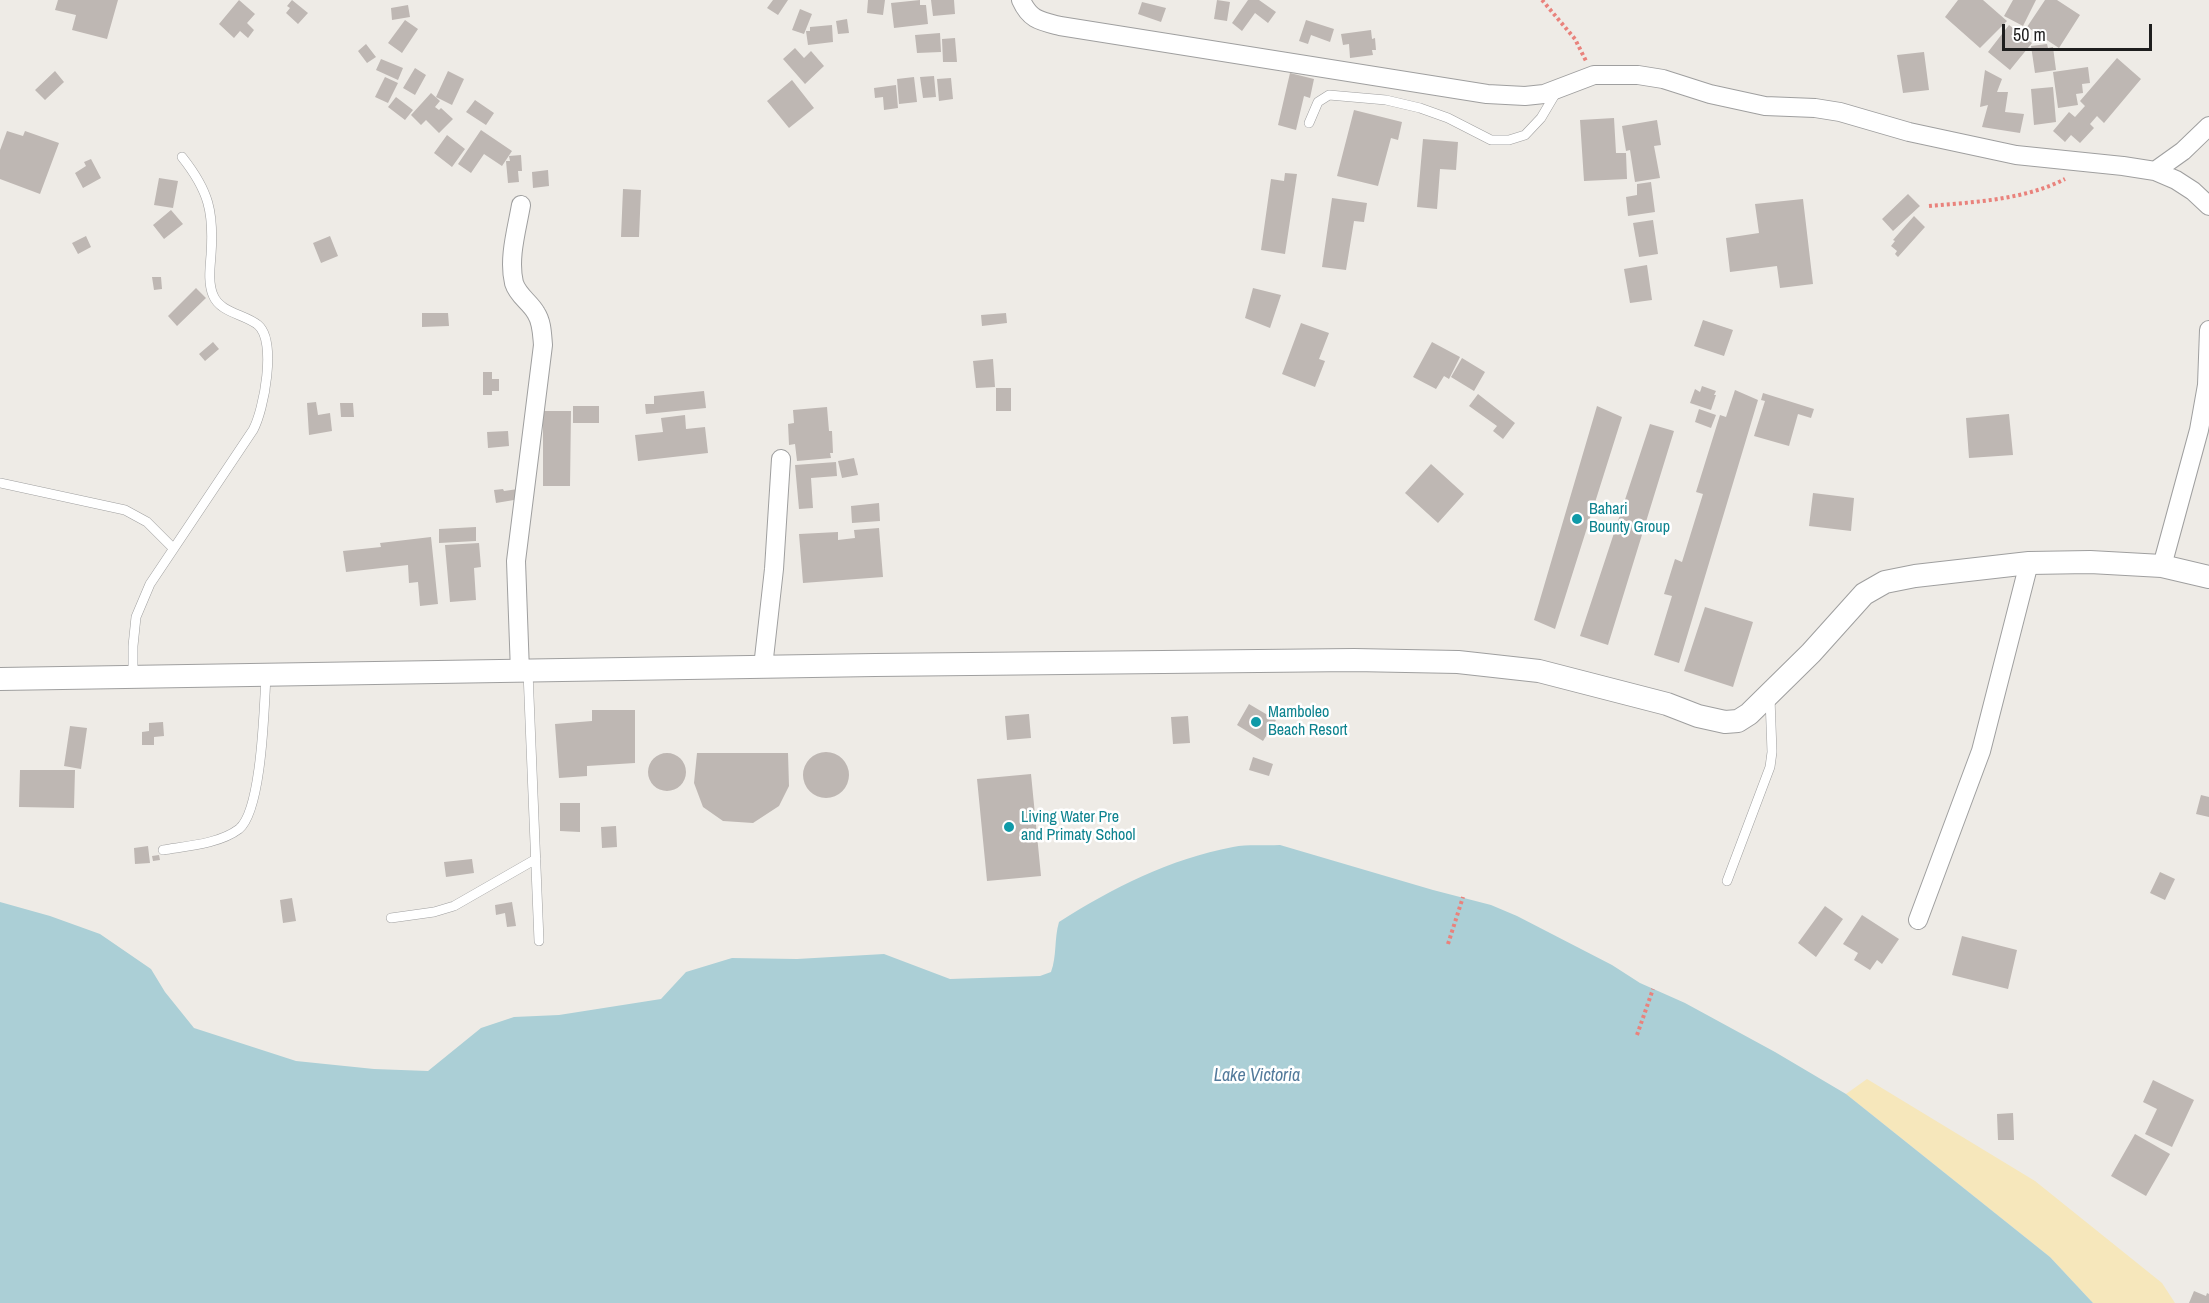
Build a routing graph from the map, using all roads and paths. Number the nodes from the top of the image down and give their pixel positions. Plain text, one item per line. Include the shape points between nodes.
1 (1021, 0) edge
2 (1542, 0) edge
3 (1590, 76) junction
4 (1558, 89) junction
5 (1309, 123) dead end
6 (2209, 126) edge
7 (182, 157) dead end
8 (2155, 171) junction
9 (2066, 178) dead end
10 (521, 205) dead end
11 (1929, 206) dead end
12 (2209, 206) edge
13 (2209, 330) edge
14 (781, 459) dead end
15 (0, 483) edge
16 (173, 548) junction
17 (2029, 563) junction
18 (2162, 566) junction
19 (2209, 577) edge
20 (763, 667) junction
21 (524, 672) junction
22 (266, 676) junction
23 (133, 677) junction
24 (0, 679) edge
25 (1770, 693) junction
26 (163, 850) dead end
27 (536, 859) junction
28 (1727, 880) dead end
29 (1463, 897) dead end
30 (391, 918) dead end
31 (1918, 920) dead end
32 (538, 941) dead end
33 (1448, 944) dead end
34 (1653, 989) dead end
35 (1637, 1035) dead end

1 - 4 street via 1026,12 1036,20 1101,34 1487,94 1525,96
2 - 3 path via 1579,45
3 - 4 street
3 - 8 street via 1615,74 1663,79 1765,106 1840,112 1994,151
4 - 5 lane via 1541,118 1525,135 1509,140 1491,140 1420,108 1329,95 1318,102
6 - 8 street
7 - 16 lane via 209,202 214,297 225,309 259,325 268,345 258,422
8 - 12 street via 2193,191
9 - 11 path via 2023,194
10 - 21 street via 512,263 515,285 536,312 543,345 516,561
13 - 18 street via 2207,385 2199,430
14 - 20 street
15 - 16 lane via 125,510 147,522
16 - 23 lane via 150,584 136,617
17 - 18 street
17 - 25 street via 1886,582 1864,594
17 - 31 street via 1981,751
18 - 19 street
20 - 21 street
20 - 25 street via 1458,662 1539,671 1725,722 1743,718
21 - 22 street
21 - 27 lane
22 - 23 street
22 - 26 lane via 257,779 246,820 230,834
23 - 24 street
25 - 28 lane via 1770,767
27 - 30 lane via 453,906
27 - 32 lane
29 - 33 path
34 - 35 path

